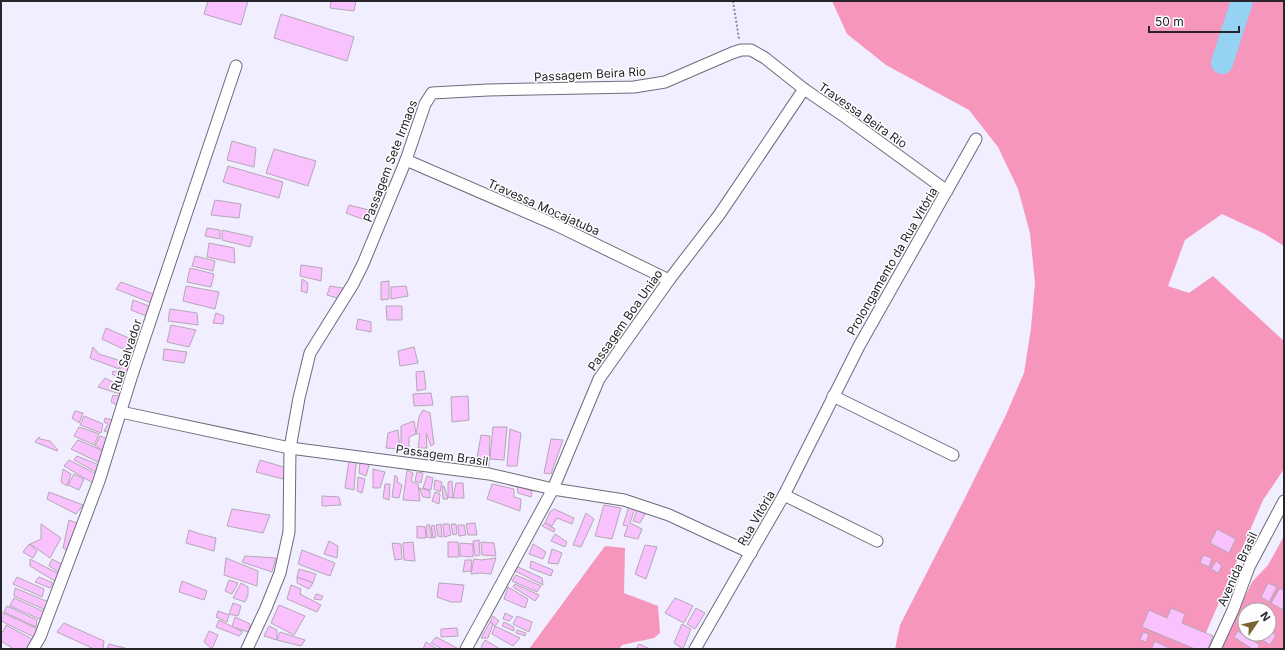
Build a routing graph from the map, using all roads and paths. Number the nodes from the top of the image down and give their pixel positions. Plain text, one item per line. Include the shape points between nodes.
1 (733, 1) edge
2 (741, 50) junction
3 (236, 66) dead end
4 (804, 89) junction
5 (432, 94) joint
6 (976, 140) dead end
7 (406, 160) junction
8 (947, 191) junction
9 (670, 280) junction
10 (833, 396) junction
11 (121, 412) junction
12 (290, 448) junction
13 (954, 455) dead end
14 (553, 489) junction
15 (784, 495) junction
16 (1284, 501) edge
17 (877, 541) dead end
18 (751, 552) junction
19 (33, 649) edge
20 (247, 649) edge
21 (466, 649) edge
22 (696, 649) edge
23 (1215, 649) edge

1 - 2 path
2 - 4 street, Travessa Beira Rio via 751,50 766,58
2 - 5 street, Passagem Beira Rio via 665,82 634,87 488,90
3 - 11 street, Rua Salvador
4 - 8 street, Travessa Beira Rio
4 - 9 street, Passagem Boa Uniao via 719,215
5 - 7 street, Passagem Sete Irmaos via 424,104
6 - 8 street, Prolongamento da Rua Vitória
7 - 9 street, Travessa Mocajatuba via 556,225
7 - 12 street, Passagem Sete Irmaos via 363,264 310,353
8 - 10 street, Prolongamento da Rua Vitória
9 - 14 street, Passagem Boa Uniao via 599,379
10 - 13 street
10 - 15 street, Rua Vitória
11 - 12 street, Passagem Brasil
11 - 19 street, Rua Salvador via 62,582
12 - 14 street, Passagem Brasil via 489,474
12 - 20 street, Passagem Sete Irmaos via 288,539 280,572
14 - 18 street, Passagem Brasil via 624,500 669,515
14 - 21 street, Passagem Boa Uniao
15 - 17 street
15 - 18 street, Rua Vitória
16 - 23 street, Avenida Brasil via 1249,567
18 - 22 street, Rua Vitória

